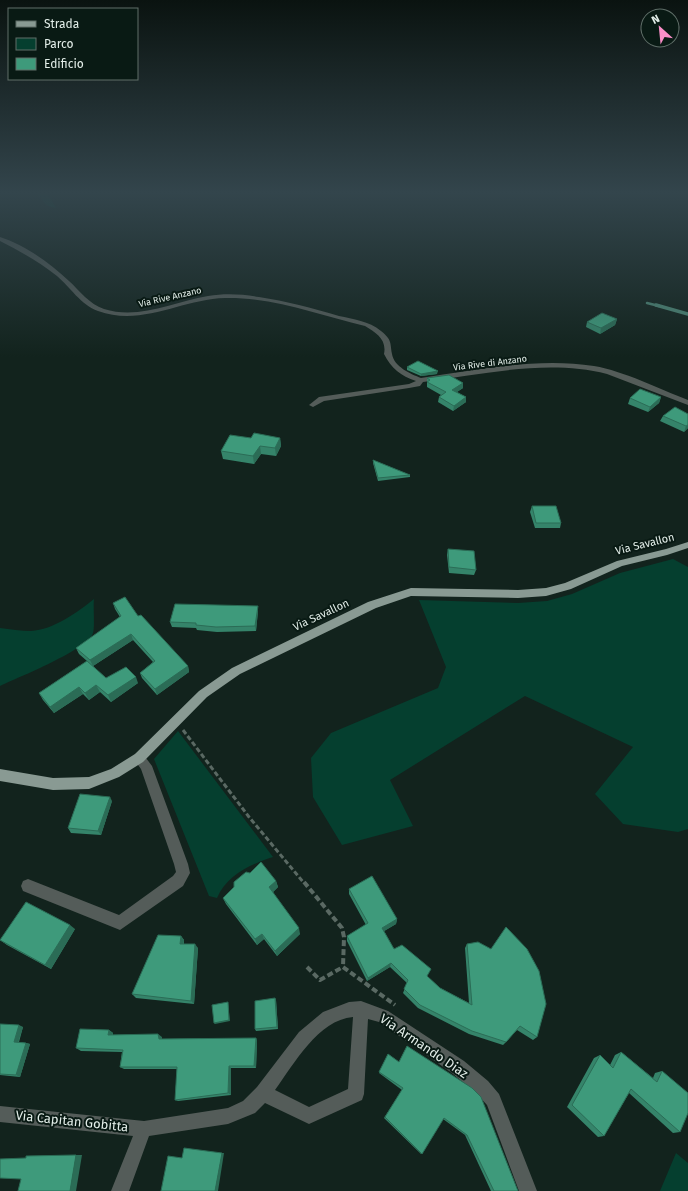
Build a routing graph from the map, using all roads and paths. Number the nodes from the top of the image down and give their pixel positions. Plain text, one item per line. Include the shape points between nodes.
1 (14, 247) edge
2 (422, 380) junction
3 (688, 403) edge
4 (313, 405) dead end
5 (688, 545) edge
6 (177, 721) junction
7 (139, 758) junction
8 (0, 775) edge
9 (28, 886) dead end
10 (307, 967) dead end
11 (343, 967) junction
12 (396, 1007) dead end
13 (361, 1009) junction
14 (263, 1093) junction
15 (0, 1114) edge
16 (144, 1130) junction
17 (120, 1191) edge
18 (528, 1191) edge

1 - 2 street, Via Rive Anzano via 41,261 67,282 85,302 113,314 142,313 205,297 226,296 257,298 366,325 386,339 390,349 388,354 395,366 409,376
2 - 3 street, Via Rive di Anzano via 516,367 557,365 594,368
2 - 4 street, Via Rive di Anzano via 409,386 322,399
5 - 6 main road, Via Savallon via 620,563 568,586 546,592 412,592 395,596 236,671 203,694
6 - 7 main road, Via Savallon
6 - 11 path via 249,817 342,928
7 - 8 main road, Via Savallon via 116,773 89,783 52,784
7 - 9 street via 146,766 181,864 183,873 178,881 120,923
10 - 11 path via 320,980
11 - 12 path
13 - 14 street, Via Armando Diaz via 328,1017 304,1037
13 - 14 street via 356,1094 309,1116
13 - 18 street, Via Armando Diaz via 383,1016 458,1066 482,1087 493,1100
14 - 16 street, Via Armando Diaz via 249,1106 228,1116
15 - 16 street, Via Capitan Gobitta
16 - 17 street

